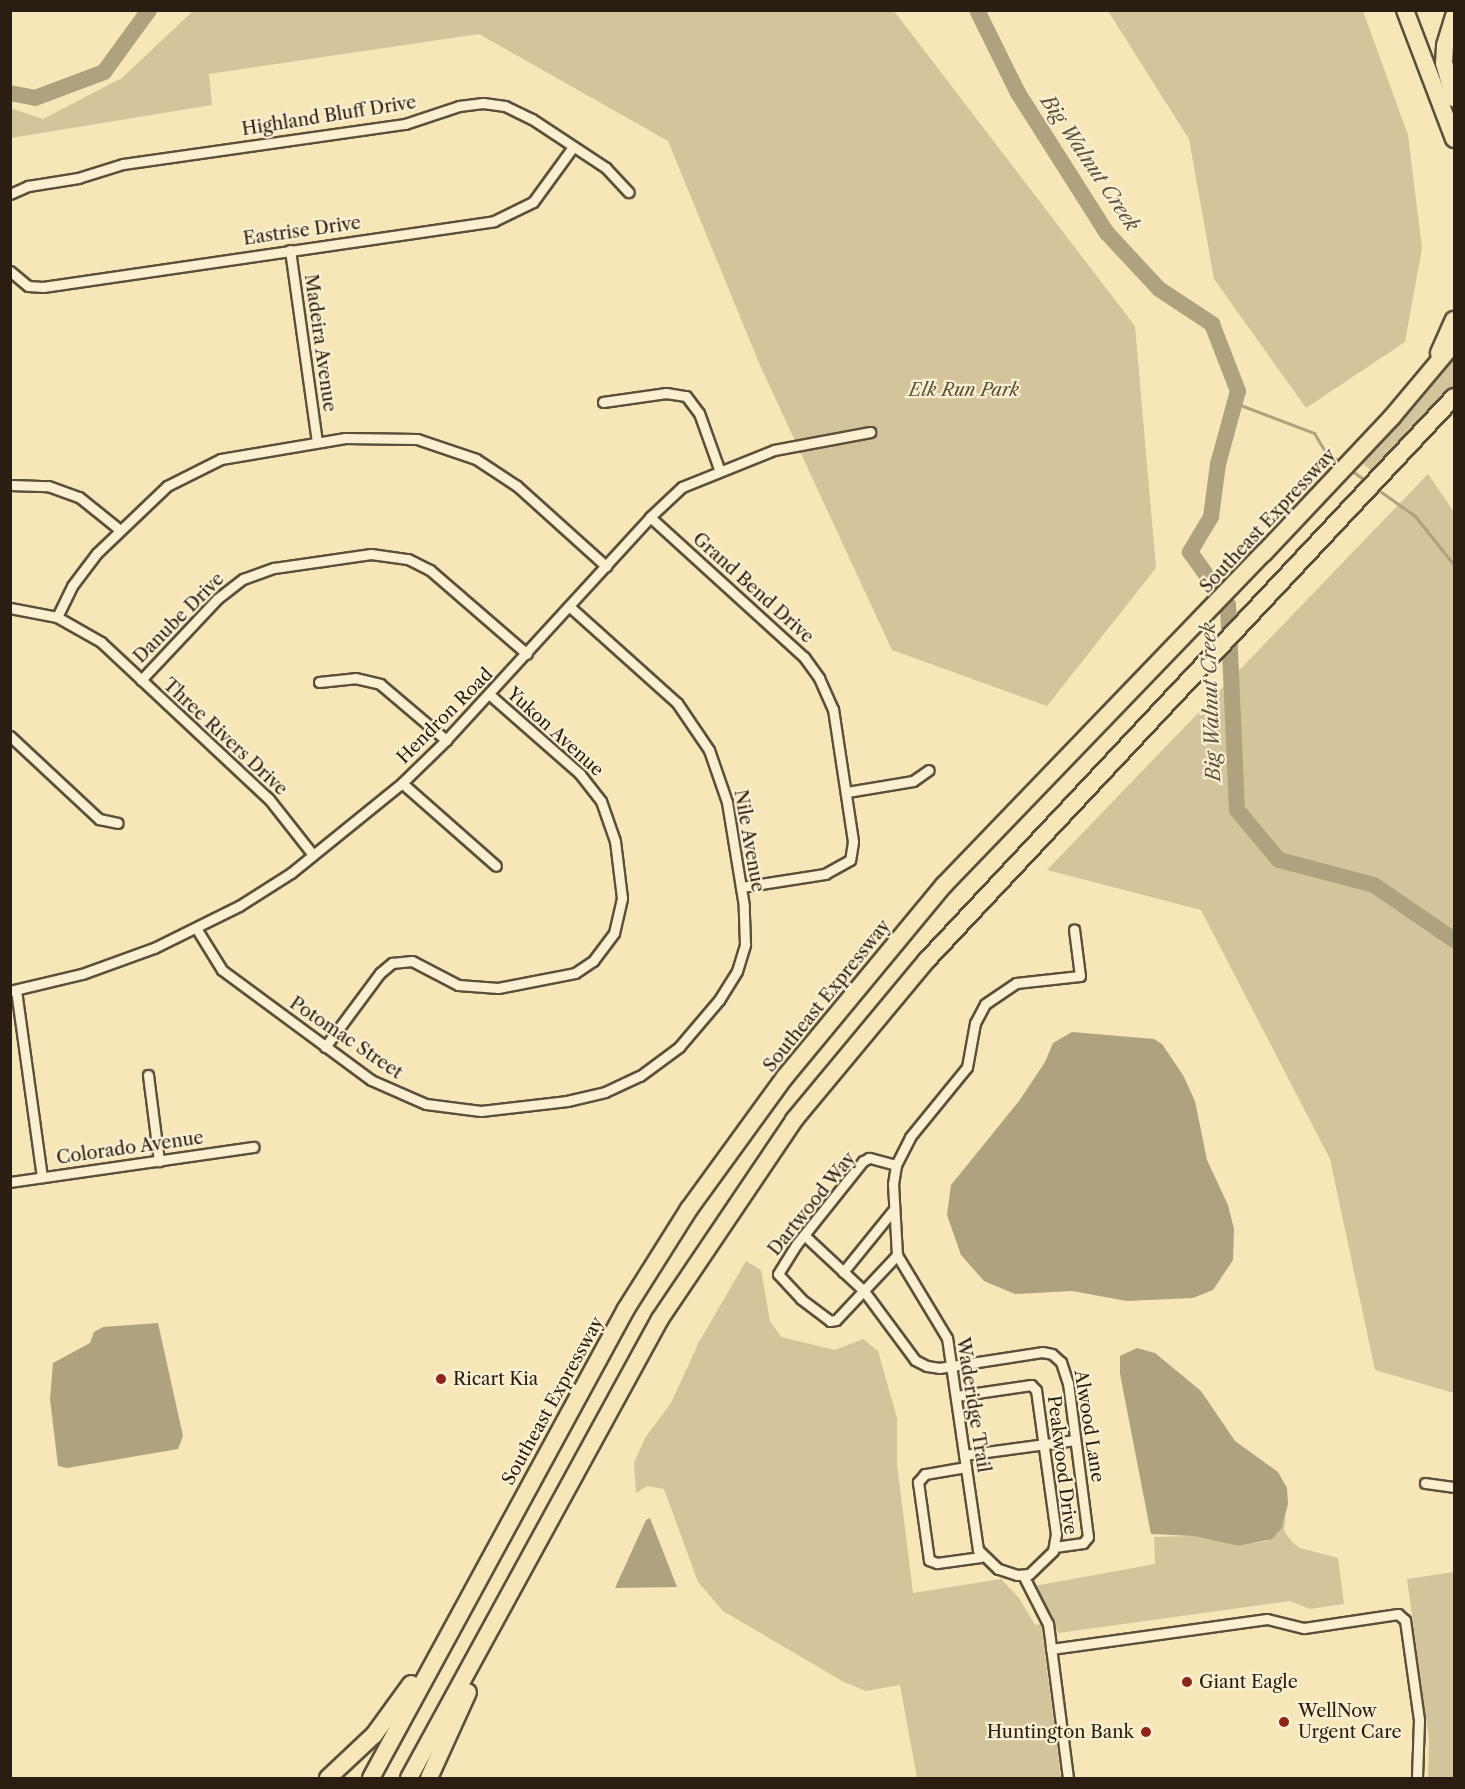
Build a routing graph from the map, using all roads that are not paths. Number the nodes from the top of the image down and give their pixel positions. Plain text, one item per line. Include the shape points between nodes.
1 (1405, 10) edge
2 (1455, 16) edge
3 (1455, 99) edge
4 (1455, 139) edge
5 (573, 147) junction
6 (628, 192) dead end
7 (10, 194) edge
8 (290, 250) junction
9 (10, 271) edge
10 (1455, 320) edge
11 (1455, 343) edge
12 (1422, 382) junction
13 (1455, 397) edge
14 (603, 402) dead end
15 (1449, 406) edge
16 (870, 432) dead end
17 (316, 441) junction
18 (719, 469) junction
19 (10, 485) edge
20 (650, 517) junction
21 (119, 530) junction
22 (606, 566) junction
23 (569, 606) junction
24 (10, 608) edge
25 (57, 617) junction
26 (527, 654) junction
27 (141, 680) junction
28 (319, 682) dead end
29 (490, 695) junction
30 (10, 736) edge
31 (446, 740) junction
32 (929, 770) dead end
33 (402, 783) junction
34 (847, 792) junction
35 (118, 823) dead end
36 (313, 855) junction
37 (496, 866) dead end
38 (741, 887) junction
39 (196, 928) junction
40 (1074, 929) dead end
41 (13, 991) edge
42 (702, 1021) joint
43 (325, 1047) junction
44 (148, 1075) dead end
45 (254, 1147) dead end
46 (159, 1161) junction
47 (896, 1165) junction
48 (42, 1178) junction
49 (10, 1182) edge
50 (894, 1209) junction
51 (804, 1235) junction
52 (897, 1255) junction
53 (843, 1272) junction
54 (864, 1291) junction
55 (951, 1366) junction
56 (956, 1396) junction
57 (1076, 1440) junction
58 (1043, 1444) junction
59 (964, 1455) junction
60 (966, 1467) junction
61 (1425, 1483) dead end
62 (1455, 1487) edge
63 (1056, 1547) junction
64 (981, 1557) junction
65 (1023, 1575) junction
66 (501, 1608) junction
67 (448, 1635) junction
68 (1051, 1649) junction
69 (328, 1779) edge
70 (371, 1779) edge
71 (409, 1779) edge
72 (429, 1779) edge
73 (1068, 1779) edge
74 (1417, 1779) edge

1 - 4 highway
2 - 3 highway via 1444,46 1444,63
5 - 6 street, Highland Bluff Drive via 606,168
5 - 7 street, Highland Bluff Drive via 515,109 475,104 405,124 123,164 84,177 28,186
5 - 8 street, Eastrise Drive via 542,194 505,218
8 - 9 street, Eastrise Drive via 43,287 28,286
8 - 17 street, Madeira Avenue
10 - 12 highway
11 - 12 highway, Southeast Expressway
12 - 67 highway, Southeast Expressway via 1181,642 944,885 840,1007 736,1141 626,1309
13 - 15 highway
14 - 18 street via 666,393 686,396 699,413
15 - 66 highway via 921,966 794,1120 660,1318
16 - 18 street, Hendron Road via 808,441
17 - 21 street via 222,459 167,486
17 - 22 street via 402,437 433,442 476,459 517,486
18 - 20 street, Hendron Road via 682,487
19 - 21 street via 48,486 79,497
20 - 22 street, Hendron Road
20 - 34 street, Grand Bend Drive via 811,666 833,710
21 - 25 street via 84,568
22 - 23 street, Hendron Road
23 - 26 street, Hendron Road
23 - 38 street, Nile Avenue via 658,685 693,724 723,786
24 - 25 street, Three Rivers Drive
25 - 27 street, Three Rivers Drive via 101,642
26 - 27 street, Danube Drive via 430,570 408,559 370,554 274,568 243,579 217,599
26 - 29 street, Hendron Road
27 - 36 street, Three Rivers Drive via 269,800
28 - 31 street via 355,678 380,684
29 - 31 street, Hendron Road
29 - 43 street, Yukon Avenue via 589,783 607,813 615,841 621,912 614,933 593,962 564,977 480,989 447,981 412,961 397,962 380,973
30 - 35 street via 99,819
31 - 33 street, Hendron Road
32 - 34 street via 913,782
33 - 36 street, Hendron Road
33 - 37 street
34 - 38 street, Grand Bend Drive via 853,848 846,864 825,874
36 - 39 street, Hendron Road via 282,879
38 - 42 street, Nile Avenue via 745,919 743,957
39 - 41 street, Hendron Road via 109,965
39 - 43 street, Potomac Street via 222,970
40 - 47 street, Waderidge Trail via 1080,976 1016,983 991,998 975,1023 967,1067 910,1137
41 - 48 street
42 - 43 street, Potomac Street via 667,1057 617,1087 567,1101 505,1110 456,1109 407,1097 371,1080
44 - 46 street
45 - 46 street, Colorado Avenue
46 - 48 street, Colorado Avenue
47 - 50 street, Waderidge Trail
47 - 51 street, Dartwood Way via 869,1158 863,1161
48 - 49 street, Colorado Avenue
50 - 52 street, Waderidge Trail
50 - 53 street
51 - 53 street
51 - 54 street, Dartwood Way via 780,1267 781,1281 830,1321 842,1317
52 - 54 street, Dartwood Way
52 - 55 street, Waderidge Trail via 946,1332
53 - 54 street
54 - 55 street via 915,1360 927,1366
55 - 56 street, Waderidge Trail
55 - 57 street, Alwood Lane via 1053,1354 1065,1369
56 - 58 street, Peakwood Drive via 1034,1387
56 - 59 street, Waderidge Trail
57 - 58 street
57 - 63 street, Alwood Lane via 1088,1537 1083,1543
58 - 59 street
58 - 63 street, Peakwood Drive
59 - 60 street, Waderidge Trail
60 - 64 street, Waderidge Trail
60 - 64 street via 925,1474 918,1482 929,1560 937,1563
61 - 62 street
63 - 65 street, Peakwood Drive via 1041,1566
64 - 65 street via 999,1569
65 - 68 street via 1045,1613
66 - 71 highway
66 - 72 highway
67 - 69 highway via 374,1735
67 - 70 highway, Southeast Expressway
68 - 73 street
68 - 74 street via 1267,1619 1304,1628 1398,1614 1405,1620 1419,1720

